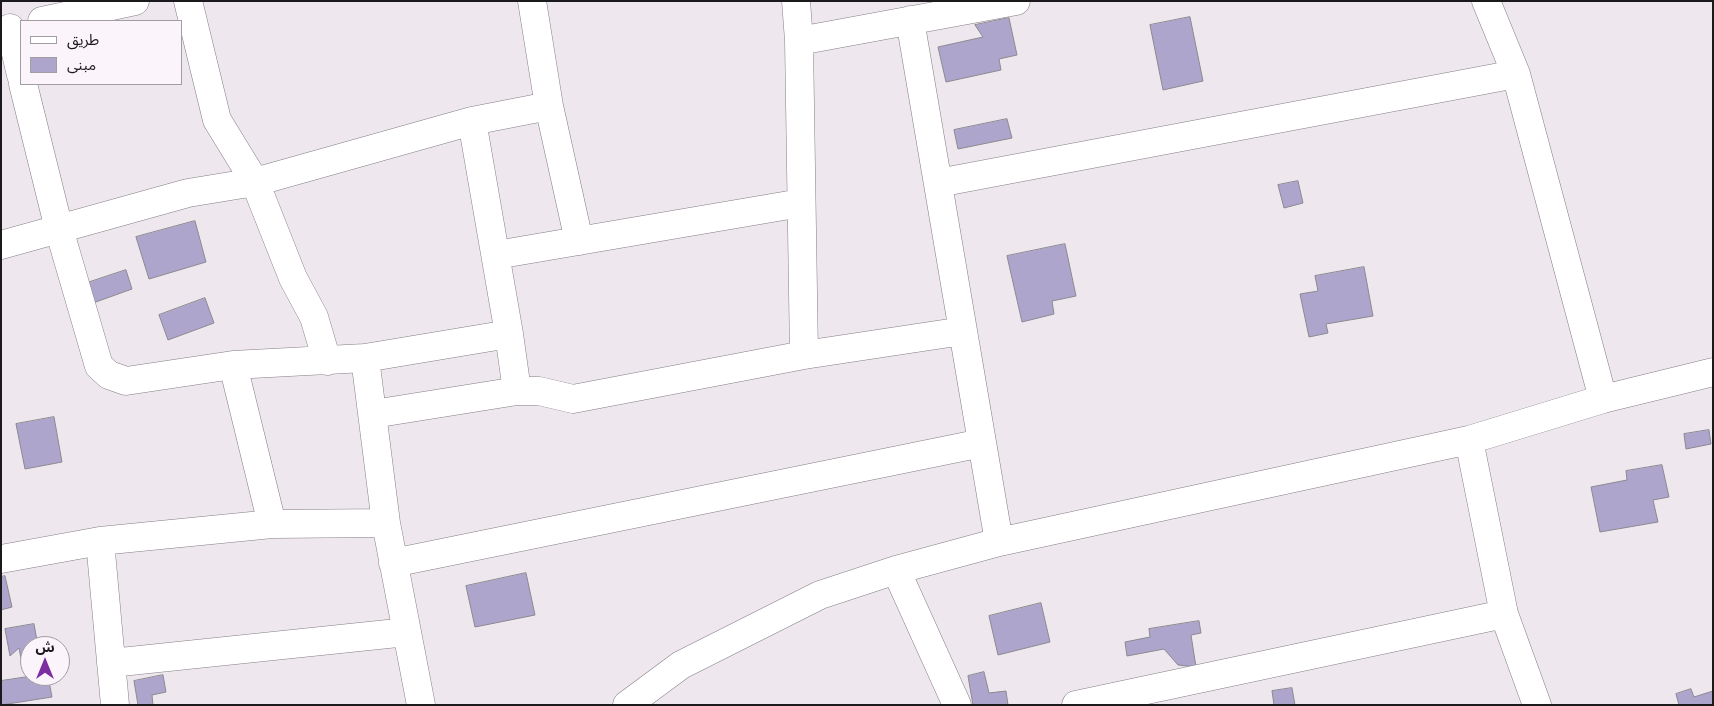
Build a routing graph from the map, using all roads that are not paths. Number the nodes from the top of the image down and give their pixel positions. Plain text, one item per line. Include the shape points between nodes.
1 (136, 1) edge
2 (188, 1) edge
3 (532, 1) edge
4 (796, 1) edge
5 (1016, 1) edge
6 (1486, 1) edge
7 (962, 6) edge
8 (47, 20) edge
9 (910, 20) junction
10 (11, 28) edge
11 (799, 41) junction
12 (20, 70) edge
13 (1516, 74) junction
14 (23, 85) edge
15 (549, 106) junction
16 (472, 121) junction
17 (255, 182) junction
18 (938, 183) junction
19 (801, 203) junction
20 (59, 229) junction
21 (579, 241) junction
22 (1, 245) edge
23 (496, 255) junction
24 (963, 331) junction
25 (509, 334) junction
26 (804, 355) junction
27 (366, 358) junction
28 (327, 361) junction
29 (233, 365) junction
30 (1713, 372) edge
31 (517, 391) junction
32 (1603, 399) junction
33 (373, 414) junction
34 (1469, 440) junction
35 (982, 443) junction
36 (386, 523) junction
37 (272, 524) junction
38 (100, 541) junction
39 (999, 542) junction
40 (1, 559) edge
41 (393, 562) junction
42 (896, 570) junction
43 (1504, 614) junction
44 (406, 632) junction
45 (111, 663) junction
46 (115, 705) edge
47 (421, 705) edge
48 (627, 705) edge
49 (957, 705) edge
50 (1076, 705) edge
51 (1537, 705) edge

1 - 8 street
2 - 17 street via 217,120
3 - 15 street
4 - 11 street
5 - 7 street
6 - 13 street
7 - 9 street
9 - 11 street
9 - 18 street
10 - 12 street
11 - 19 street
13 - 18 street
13 - 32 street
14 - 20 street
15 - 16 street
15 - 21 street
16 - 17 street
16 - 23 street
17 - 20 street via 188,193
17 - 28 street via 293,278 314,318
18 - 24 street
19 - 21 street
19 - 26 street
20 - 22 street
20 - 29 street via 98,366 108,374 126,381
21 - 23 street
23 - 25 street
24 - 26 street
24 - 35 street
25 - 27 street
25 - 31 street
26 - 31 street via 573,399 539,391
27 - 28 street
27 - 33 street
28 - 29 street
29 - 37 street
30 - 32 street
31 - 33 street
32 - 34 street
33 - 36 street
34 - 39 street
34 - 43 street
35 - 39 street
35 - 41 street
36 - 37 street
36 - 41 street
37 - 38 street
38 - 40 street
38 - 45 street
39 - 42 street
41 - 44 street
42 - 48 street via 820,596 681,665
42 - 49 street
43 - 50 street
43 - 51 street
44 - 45 street
44 - 47 street
45 - 46 street

